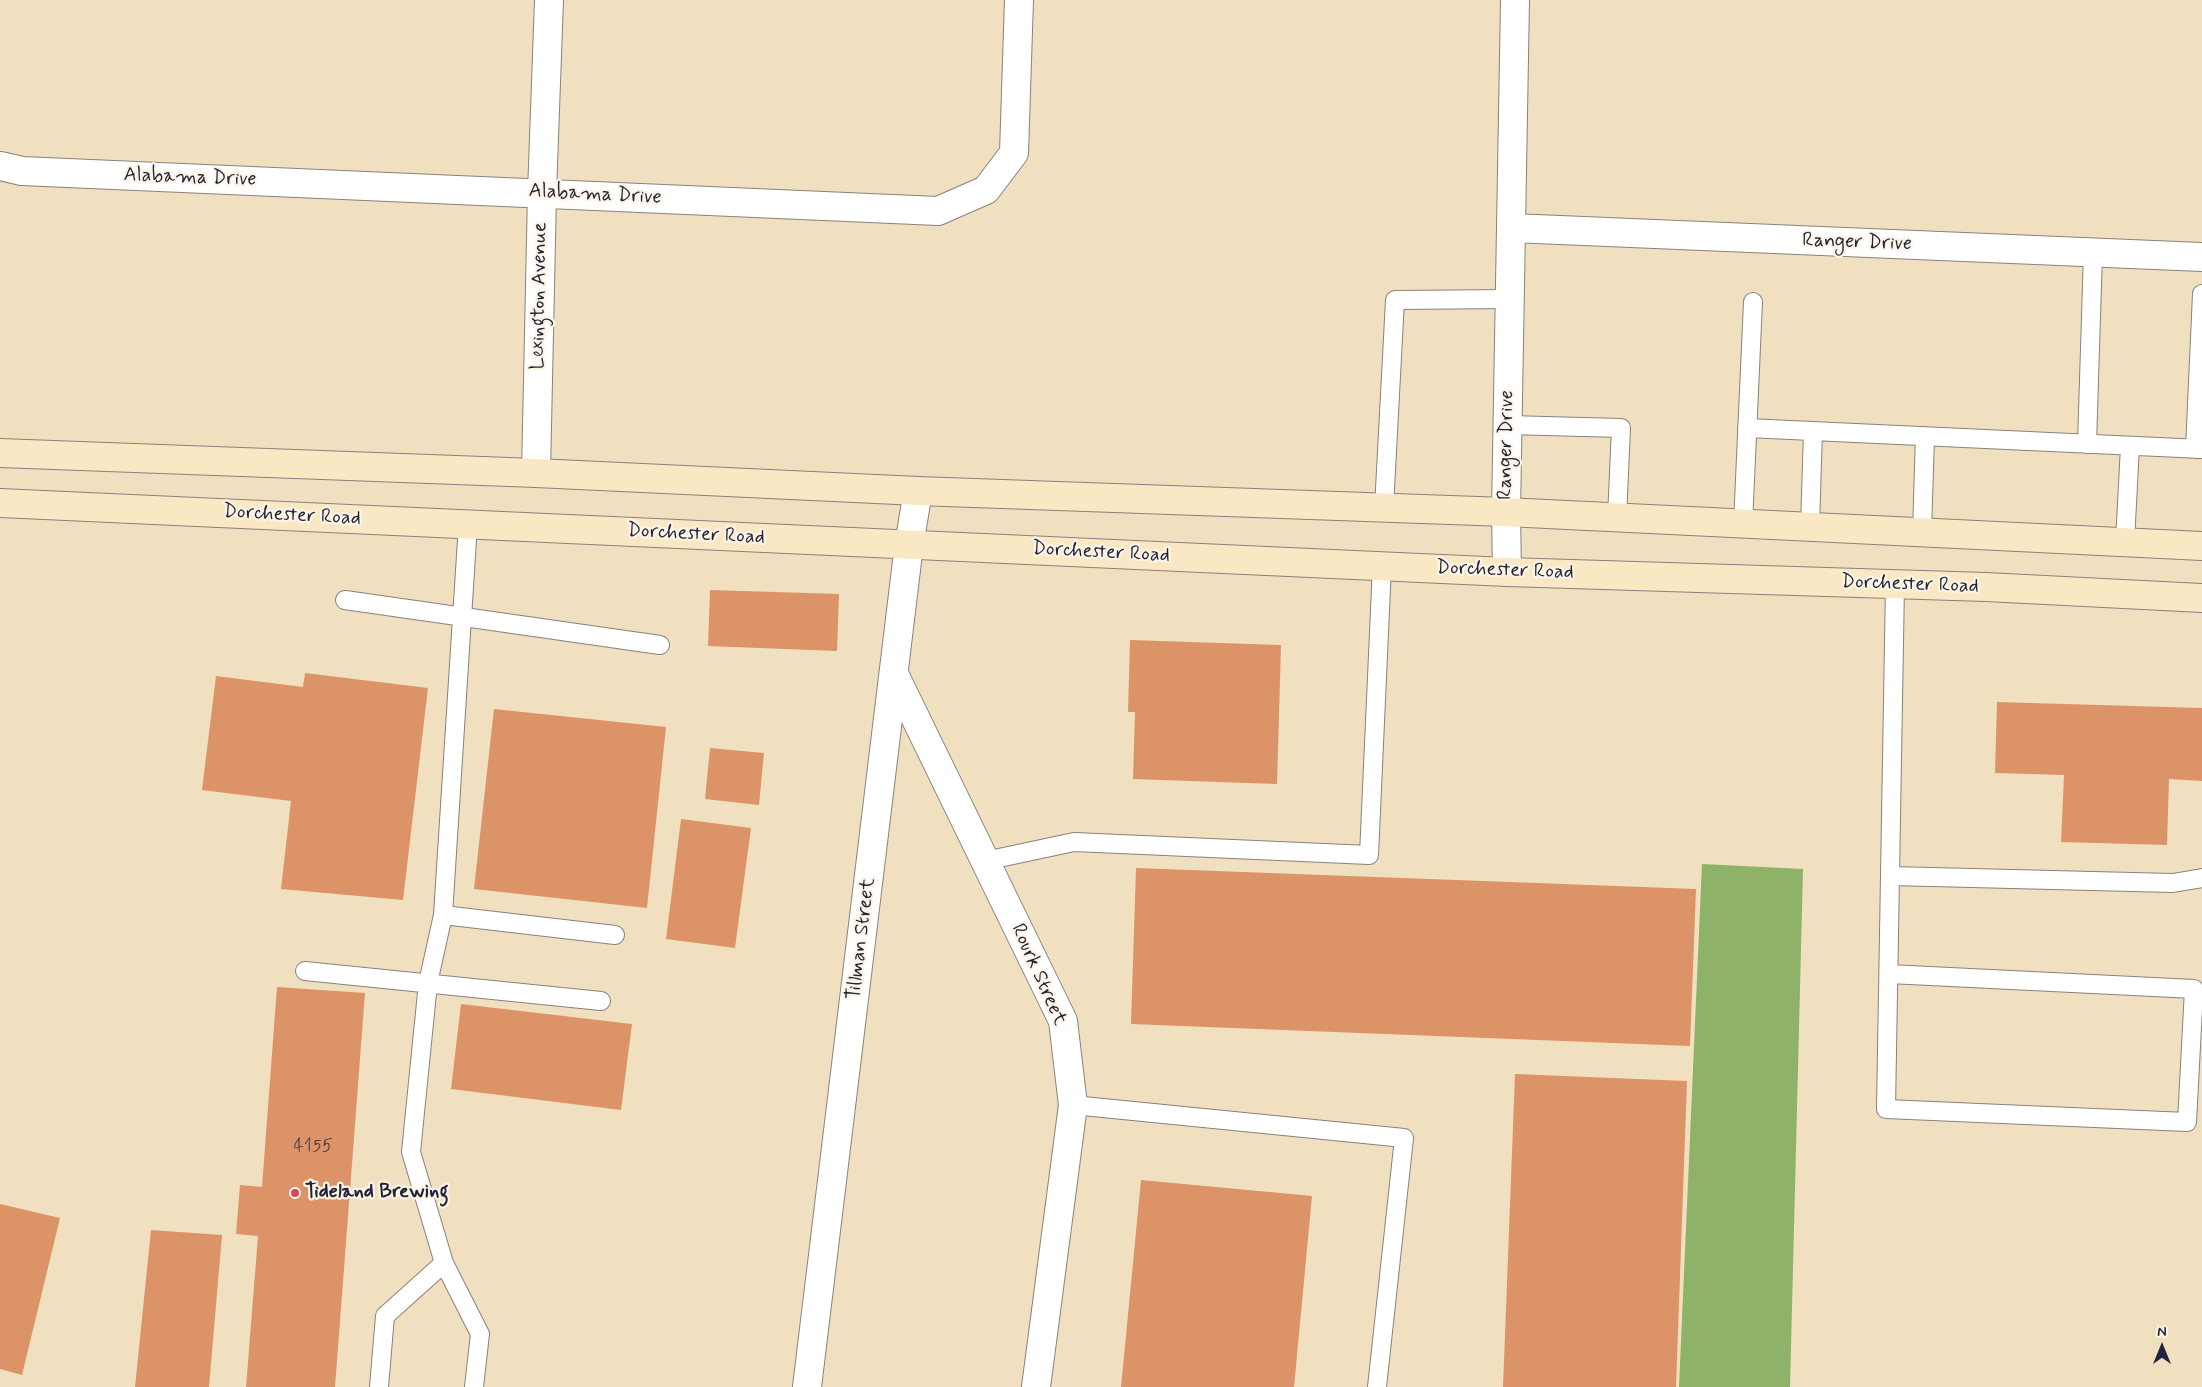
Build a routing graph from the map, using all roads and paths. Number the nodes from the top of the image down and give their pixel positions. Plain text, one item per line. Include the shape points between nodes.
1 (550, 0) edge
2 (1019, 0) edge
3 (1515, 0) edge
4 (0, 166) edge
5 (542, 193) junction
6 (1512, 228) junction
7 (2093, 253) junction
8 (2202, 258) edge
9 (2202, 294) edge
10 (1510, 298) junction
11 (1753, 302) dead end
12 (1508, 425) junction
13 (1747, 428) junction
14 (1813, 431) junction
15 (1925, 436) junction
16 (2087, 444) junction
17 (2130, 446) junction
18 (2199, 449) edge
19 (0, 453) edge
20 (536, 473) junction
21 (918, 491) junction
22 (0, 502) edge
23 (1384, 508) junction
24 (1506, 512) junction
25 (1617, 518) junction
26 (468, 524) junction
27 (1743, 524) junction
28 (1810, 526) junction
29 (1922, 532) junction
30 (2126, 542) junction
31 (909, 544) junction
32 (2202, 546) edge
33 (1382, 566) junction
34 (1507, 572) junction
35 (1895, 584) junction
36 (2202, 598) edge
37 (345, 600) dead end
38 (462, 616) junction
39 (660, 645) dead end
40 (895, 676) junction
41 (985, 861) junction
42 (1890, 876) junction
43 (2202, 878) edge
44 (443, 916) junction
45 (615, 935) dead end
46 (305, 971) dead end
47 (1889, 974) junction
48 (428, 983) junction
49 (601, 1001) dead end
50 (1072, 1105) junction
51 (444, 1263) junction
52 (379, 1387) edge
53 (474, 1387) edge
54 (807, 1387) edge
55 (1036, 1387) edge
56 (1377, 1387) edge

1 - 5 street, Lexington Avenue
2 - 5 street, Alabama Drive via 1014,152 986,190 938,211
3 - 6 street, Ranger Drive
4 - 5 street, Alabama Drive via 32,172
5 - 20 street, Lexington Avenue
6 - 7 street, Ranger Drive
6 - 10 street, Ranger Drive
7 - 8 street, Ranger Drive
7 - 16 lane
9 - 18 lane
10 - 12 street, Ranger Drive
10 - 23 lane via 1395,300
11 - 13 lane
12 - 24 street, Ranger Drive
12 - 25 lane via 1621,428
13 - 14 lane
13 - 27 lane
14 - 15 lane
14 - 28 lane
15 - 16 lane
15 - 29 lane
16 - 17 lane
17 - 18 lane
17 - 30 lane
19 - 20 main road
20 - 21 main road
21 - 23 main road
21 - 31 street, Tillman Street
22 - 26 main road, Dorchester Road
23 - 24 main road
24 - 25 main road
24 - 34 street, Ranger Drive
25 - 27 main road
26 - 31 main road, Dorchester Road
26 - 38 lane
27 - 28 main road
28 - 29 main road
29 - 30 main road
30 - 32 main road
31 - 33 main road, Dorchester Road
31 - 40 street, Tillman Street
33 - 34 main road, Dorchester Road
33 - 41 lane via 1369,854 1074,842
34 - 35 main road, Dorchester Road
35 - 36 main road, Dorchester Road
35 - 42 lane
37 - 38 lane
38 - 39 lane
38 - 44 lane
40 - 41 street, Rourk Street
40 - 54 street, Tillman Street
41 - 50 street, Rourk Street via 1062,1021
42 - 43 lane via 2173,882
42 - 47 lane
44 - 45 lane
44 - 48 lane
46 - 48 lane
47 - 47 lane via 1886,1109 2187,1122 2194,989
48 - 49 lane
48 - 51 lane via 411,1152
50 - 55 street, Rourk Street
50 - 56 lane via 1404,1138
51 - 52 lane via 385,1316
51 - 53 lane via 480,1334

